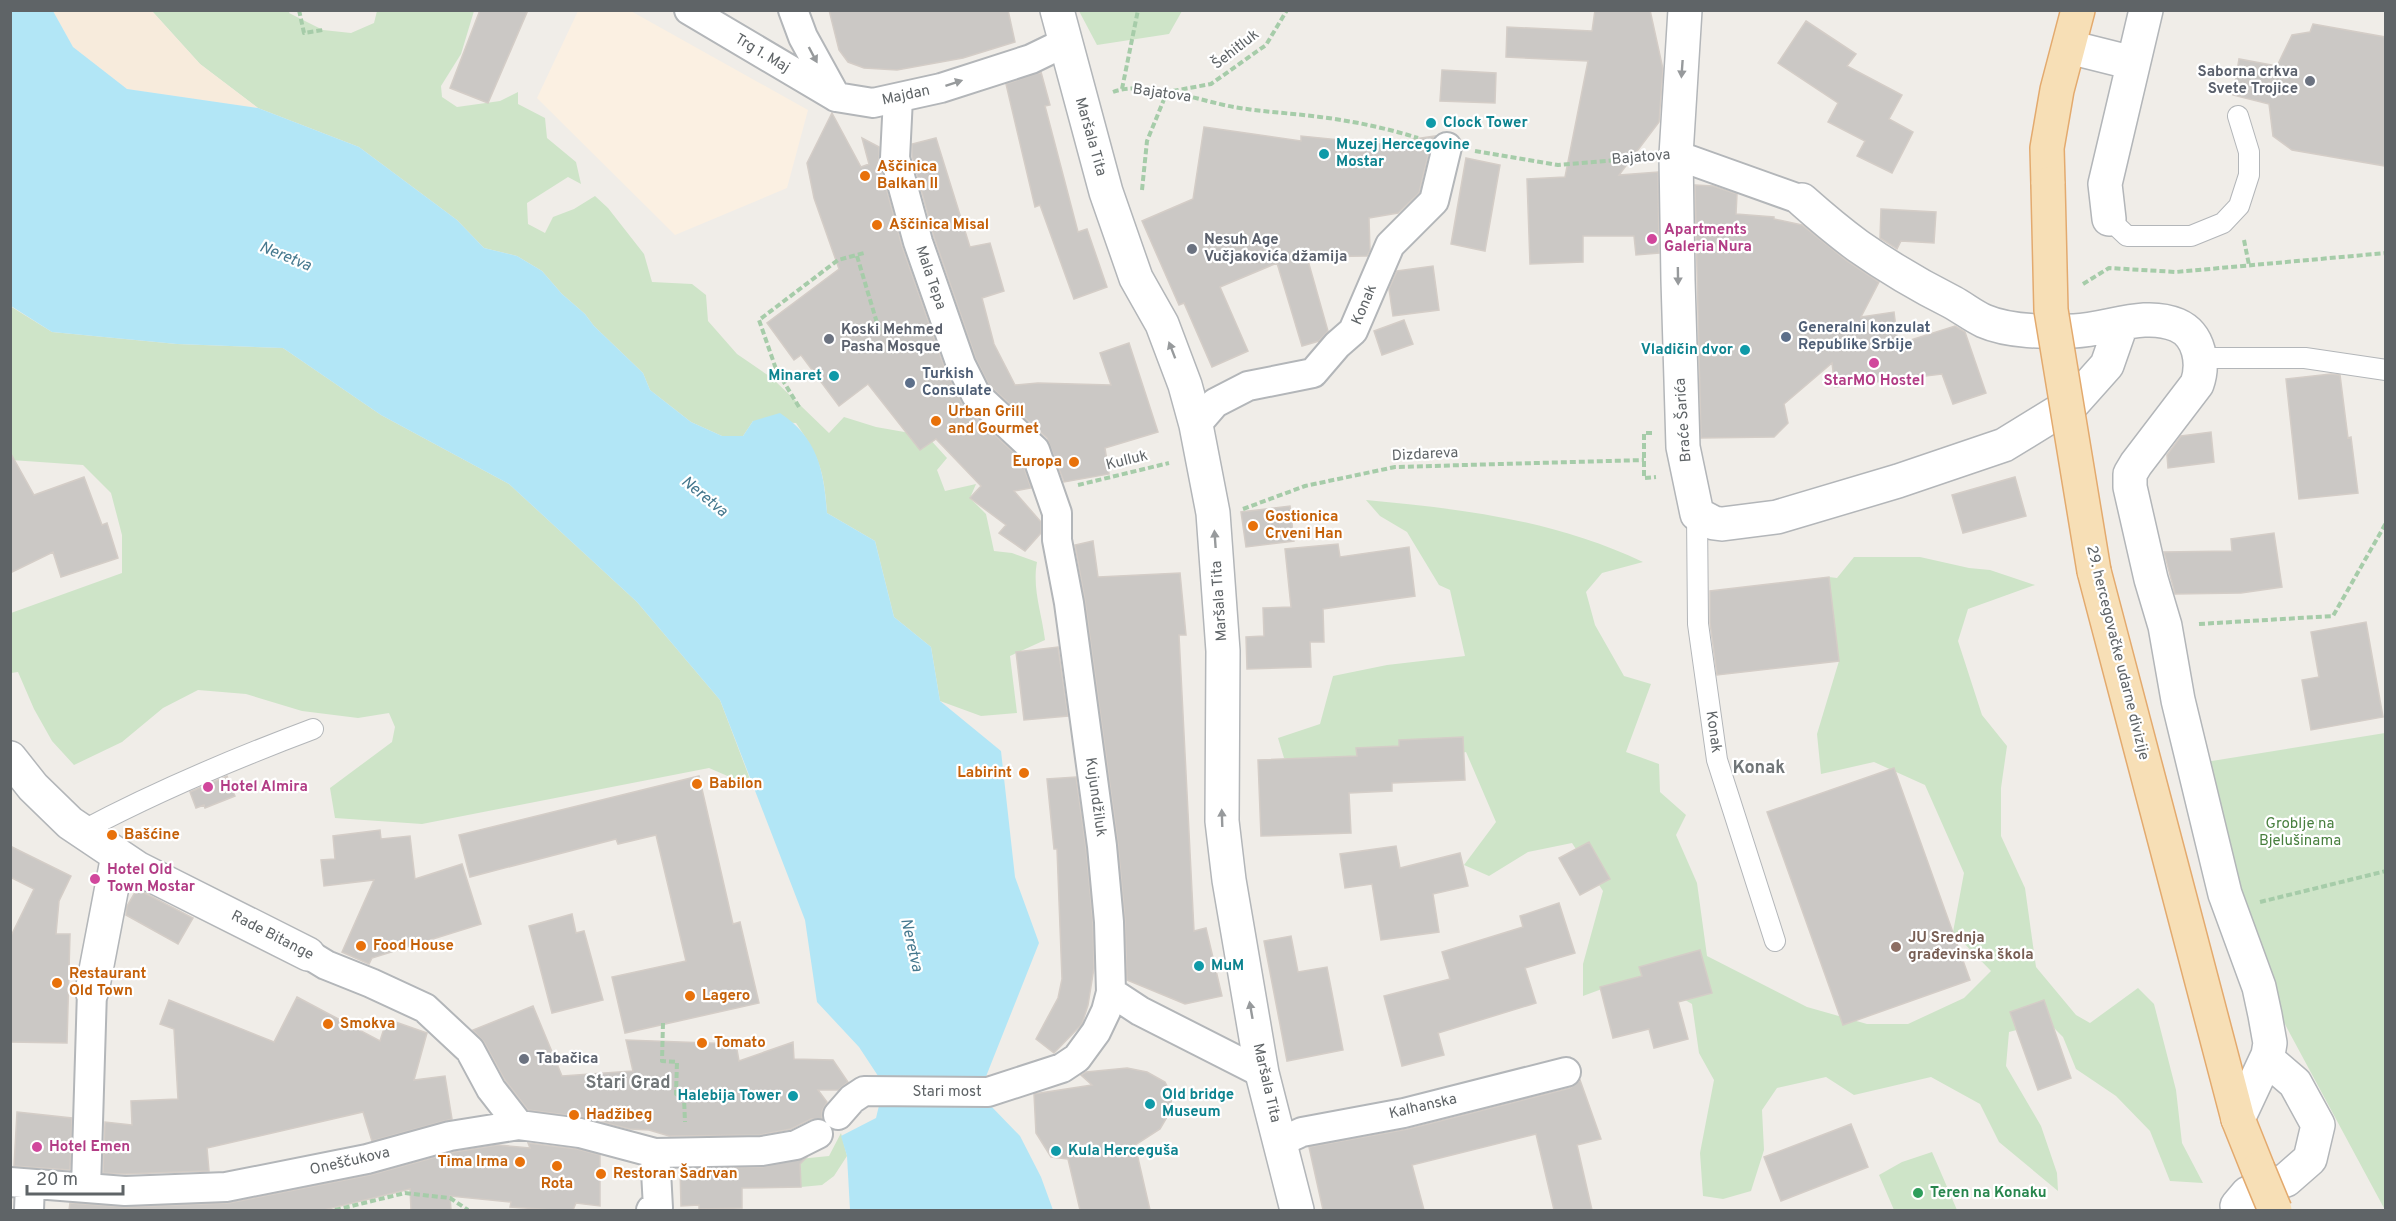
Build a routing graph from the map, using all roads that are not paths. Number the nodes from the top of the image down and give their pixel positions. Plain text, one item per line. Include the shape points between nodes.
1 (689, 10) edge
2 (793, 10) edge
3 (1057, 10) edge
4 (1685, 10) edge
5 (2078, 10) edge
6 (2146, 10) edge
7 (1064, 43) junction
8 (2068, 47) junction
9 (2133, 63) junction
10 (836, 97) junction
11 (898, 98) junction
12 (2238, 116) dead end
13 (1447, 147) road end
14 (1676, 155) junction
15 (1802, 200) joint
16 (2109, 219) joint
17 (2112, 326) junction
18 (2201, 358) junction
19 (2385, 370) edge
20 (1196, 425) junction
21 (1697, 514) junction
22 (1069, 603) joint
23 (313, 729) dead end
24 (10, 758) edge
25 (82, 831) junction
26 (118, 855) junction
27 (1775, 941) dead end
28 (308, 954) joint
29 (92, 991) joint
30 (1111, 992) junction
31 (2266, 1059) junction
32 (1062, 1068) joint
33 (1566, 1072) dead end
34 (1262, 1073) junction
35 (2238, 1119) junction
36 (519, 1125) junction
37 (828, 1125) joint
38 (1280, 1142) junction
39 (656, 1153) junction
40 (86, 1188) junction
41 (23, 1192) edge
42 (221, 1199) edge
43 (651, 1210) edge
44 (1297, 1210) edge
45 (2239, 1210) edge
46 (2275, 1210) edge

1 - 10 street, Trg 1. Maj
2 -> 10 street
3 - 7 street, Maršala Tita
4 -> 14 street, Braće Šarića
5 - 8 main road, 29. hercegovačke udarne divizije
6 - 9 street
11 -> 7 street, Majdan via 1017,64
20 -> 7 street, Maršala Tita via 1162,324 1136,278 1106,192
8 - 9 street
8 - 35 main road, 29. hercegovačke udarne divizije, bridge via 2047,148 2050,310 2094,571
9 - 16 street via 2104,184
10 - 11 street, Majdan via 873,103
11 - 22 street, Mala Tepa via 895,158 935,295 976,395 1035,450 1057,513 1057,540
12 - 16 lane via 2249,152 2249,175 2239,206 2223,223 2191,236 2127,236
13 - 20 street, Konak via 1434,201 1390,245 1353,331 1313,373 1248,386 1215,403
14 - 15 street, Bajatova
14 -> 21 street, Braće Šarića via 1683,447
15 - 17 street, Bajatova via 1858,246 1985,321 2015,328 2075,331
17 - 18 street, Bajatova via 2150,320 2179,326
17 - 21 street via 2107,365 2074,402 2004,445 1777,517 1722,524
18 - 19 lane via 2305,358
18 - 31 street via 2197,384 2130,474 2133,504 2165,626 2178,700 2230,909 2259,987 2270,1043
34 -> 20 street, Maršala Tita via 1222,821 1223,651 1213,513
21 - 27 lane, Konak via 1698,624 1717,760
22 - 30 street, Kujundžiluk via 1102,846
23 - 25 lane via 168,787
24 - 25 street, Rade Bitange via 33,787
25 - 26 street, Rade Bitange
26 - 28 street, Rade Bitange via 136,868
26 - 29 street
28 - 36 street, Rade Bitange via 425,1008 470,1050 491,1089
29 - 40 street
30 - 32 street, Kujundžiluk via 1096,1032 1077,1058
30 - 34 street via 1140,1011
31 - 35 street
31 - 45 street via 2295,1083 2318,1125 2310,1159 2286,1180 2248,1193 2237,1206
32 - 37 street, Stari most via 988,1092 864,1091
33 - 38 street, Kalhanska via 1404,1113 1302,1132
34 - 38 street, Maršala Tita
35 - 46 main road, 29. hercegovačke udarne divizije, bridge
36 - 39 street, Oneščukova via 580,1133
36 - 42 street, Oneščukova via 450,1136
37 - 39 street, Oneščukova via 808,1141 779,1149
38 - 44 street, Maršala Tita
39 - 43 street via 658,1208
40 - 41 street, Oneščukova
40 - 42 street, Oneščukova

